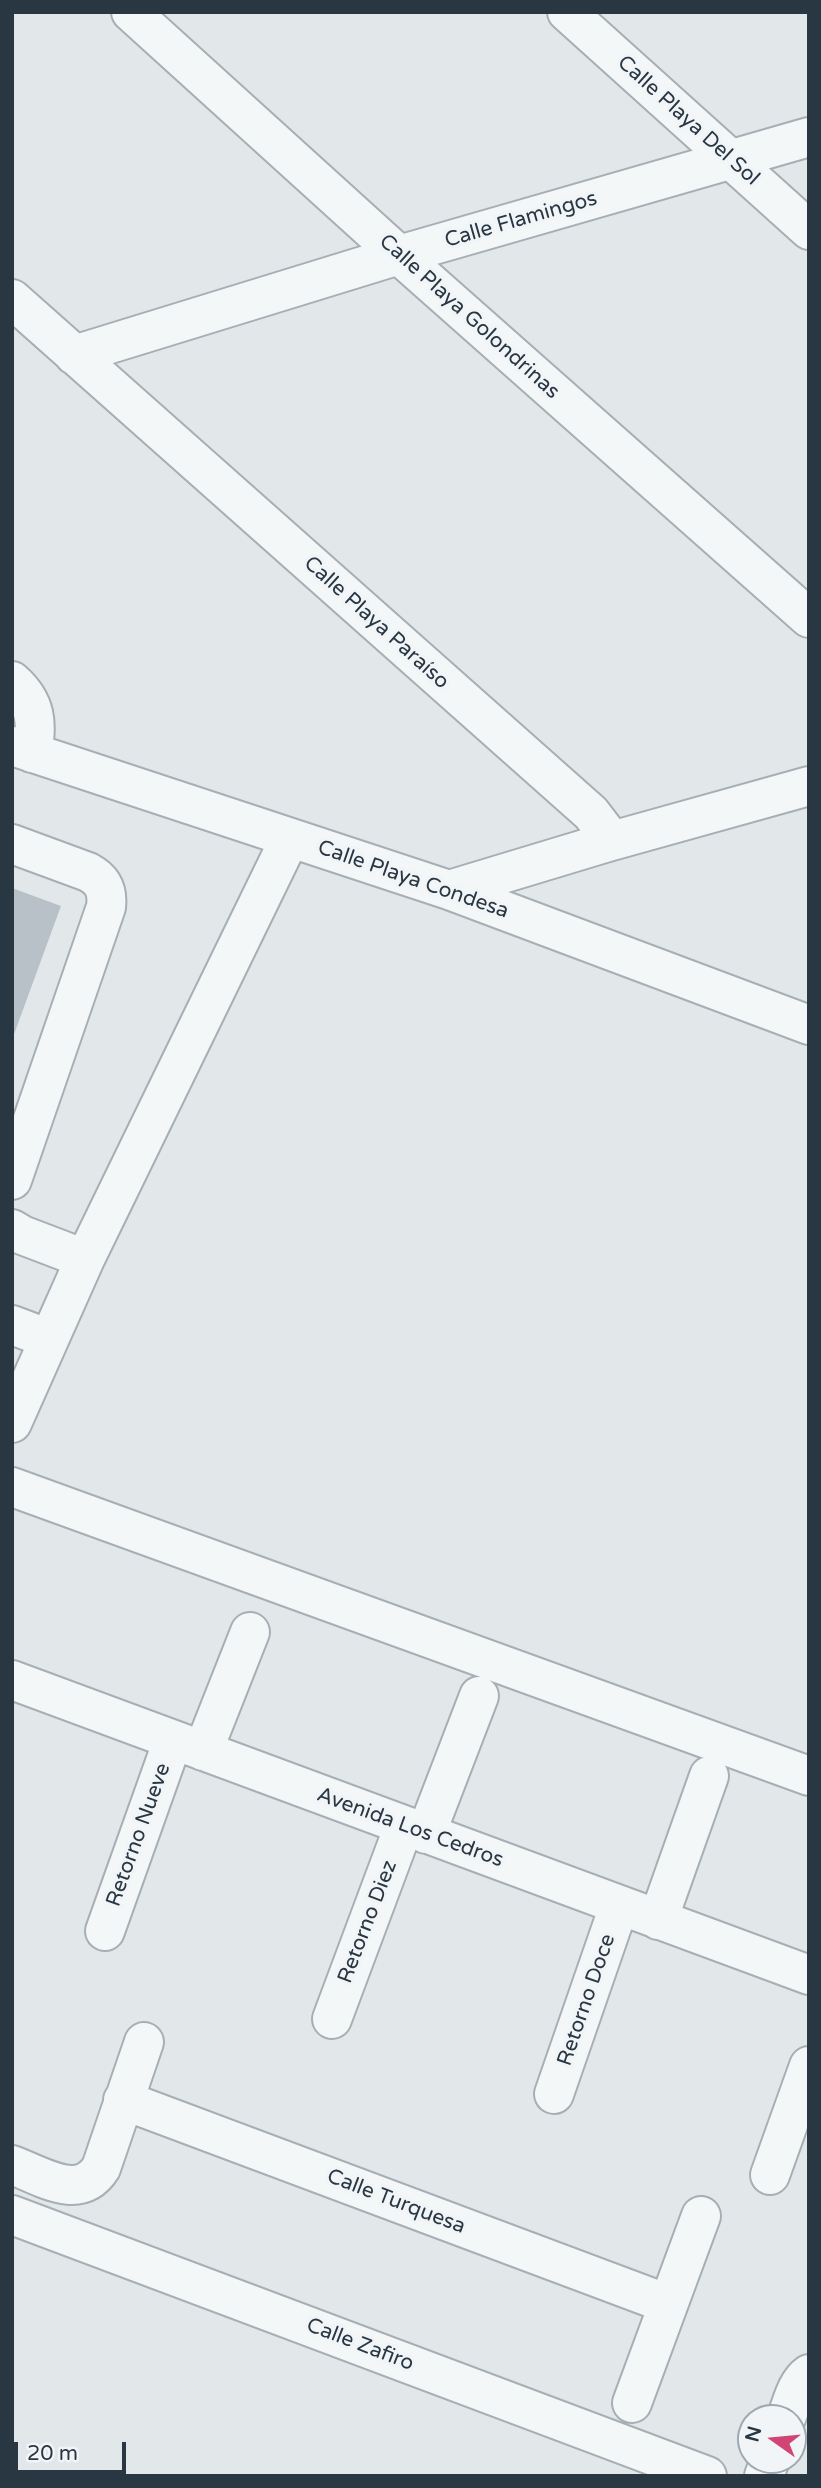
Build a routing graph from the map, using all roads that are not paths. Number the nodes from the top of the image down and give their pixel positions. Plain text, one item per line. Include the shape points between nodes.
1 (131, 12) edge
2 (567, 12) edge
3 (809, 137) edge
4 (730, 159) junction
5 (809, 230) edge
6 (399, 255) junction
7 (12, 299) edge
8 (74, 355) junction
9 (809, 618) edge
10 (12, 681) edge
11 (22, 749) edge
12 (809, 786) edge
13 (290, 838) junction
14 (608, 842) junction
15 (12, 845) edge
16 (449, 890) junction
17 (809, 1025) edge
18 (12, 1180) edge
19 (12, 1229) edge
20 (85, 1259) junction
21 (12, 1325) edge
22 (49, 1339) junction
23 (12, 1423) edge
24 (12, 1487) edge
25 (250, 1632) dead end
26 (12, 1680) edge
27 (479, 1696) dead end
28 (188, 1745) junction
29 (709, 1776) dead end
30 (809, 1776) edge
31 (415, 1830) junction
32 (620, 1906) junction
33 (657, 1920) junction
34 (105, 1931) dead end
35 (809, 1975) edge
36 (332, 2019) dead end
37 (144, 2042) dead end
38 (809, 2066) edge
39 (554, 2094) dead end
40 (123, 2100) junction
41 (12, 2165) edge
42 (770, 2175) dead end
43 (12, 2215) edge
44 (701, 2216) dead end
45 (668, 2305) junction
46 (809, 2374) edge
47 (632, 2403) dead end
48 (792, 2404) edge
49 (707, 2476) edge

1 - 6 street, Calle Playa Golondrinas
2 - 4 street, Calle Playa Del Sol
3 - 4 street, Calle Flamingos
4 - 5 street, Calle Playa Del Sol
4 - 6 street, Calle Flamingos
6 - 8 street, Calle Flamingos
6 - 9 street, Calle Playa Golondrinas
7 - 8 street, Calle Playa Paraíso
8 - 14 street, Calle Playa Paraíso via 591,813
10 - 11 street via 36,720
11 - 13 street, Calle Playa Condesa
12 - 14 street
13 - 16 street, Calle Playa Condesa
13 - 20 street
14 - 16 street
15 - 18 street via 98,877 107,897
16 - 17 street, Calle Playa Condesa
19 - 20 street
20 - 22 street
21 - 22 street
22 - 23 street
24 - 30 street
25 - 28 street, Retorno Nueve
26 - 28 street, Avenida Los Cedros
27 - 31 street, Retorno Diez
28 - 31 street, Avenida Los Cedros
28 - 34 street, Retorno Nueve
29 - 33 street
31 - 32 street, Avenida Los Cedros
31 - 36 street, Retorno Diez
32 - 33 street, Avenida Los Cedros
32 - 39 street, Retorno Doce
33 - 35 street, Avenida Los Cedros
37 - 40 street
38 - 42 street
40 - 41 street via 101,2168 86,2184 65,2185
40 - 45 street, Calle Turquesa
43 - 49 street, Calle Zafiro
44 - 45 street
45 - 47 street
46 - 48 street

